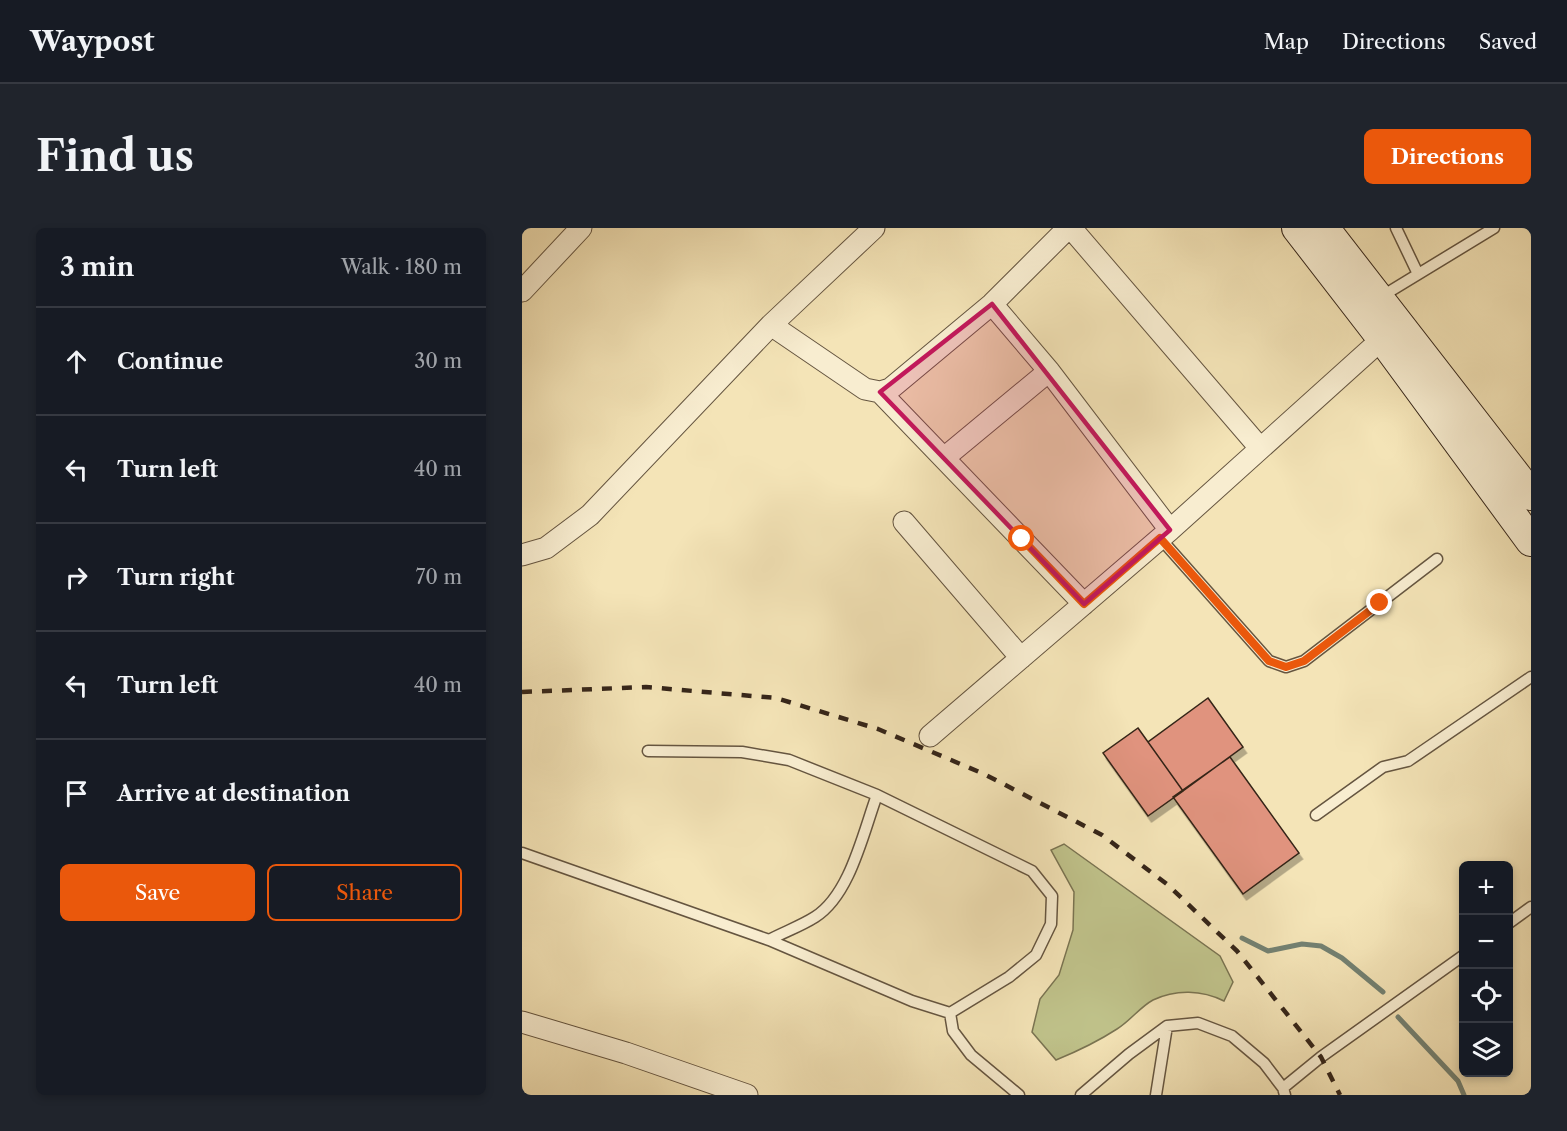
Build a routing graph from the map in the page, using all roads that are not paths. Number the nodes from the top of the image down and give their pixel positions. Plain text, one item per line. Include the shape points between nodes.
1 (581, 228) edge
2 (874, 228) edge
3 (1070, 228) edge
4 (1297, 228) edge
5 (1324, 228) edge
6 (1396, 228) edge
7 (1494, 228) edge
8 (1418, 274) junction
9 (522, 291) edge
10 (1379, 298) junction
11 (992, 304) junction
12 (771, 325) junction
13 (1391, 331) junction
14 (1049, 371) junction
15 (880, 392) junction
16 (1260, 448) junction
17 (944, 458) junction
18 (1531, 495) edge
19 (904, 522) dead end
20 (1165, 534) junction
21 (1531, 541) edge
22 (522, 555) edge
23 (1437, 559) dead end
24 (1084, 604) junction
25 (1021, 658) junction
26 (1531, 677) edge
27 (930, 736) dead end
28 (648, 751) dead end
29 (877, 795) junction
30 (1316, 815) dead end
31 (522, 853) edge
32 (1531, 907) edge
33 (1513, 920) edge
34 (769, 940) junction
35 (1459, 959) edge
36 (950, 1012) junction
37 (522, 1022) edge
38 (1167, 1026) junction
39 (1284, 1091) edge
40 (747, 1095) edge
41 (1019, 1095) edge
42 (1082, 1095) edge
43 (1156, 1095) edge

1 - 9 street
2 - 12 street
3 - 11 street
3 - 16 street
4 - 13 main road
5 - 10 main road
6 - 8 lane
7 - 8 lane
8 - 10 lane
10 - 13 main road
11 - 14 street
11 - 15 street via 890,389
12 - 15 street via 865,389
12 - 22 street via 590,514 546,548
13 - 16 street
13 - 18 main road
13 - 21 main road
14 - 17 street
14 - 20 street
15 - 17 street
16 - 20 street
17 - 24 street
19 - 25 street
20 - 23 lane via 1269,661 1286,667 1304,661
20 - 24 street
24 - 25 street
25 - 27 street
26 - 30 lane via 1408,761 1383,767
28 - 29 lane via 742,752 789,760
29 - 34 lane via 838,895 816,917
29 - 36 lane via 1032,871 1052,896 1052,924 1036,955 1010,976
31 - 34 lane
32 - 33 lane
34 - 36 lane via 912,1001
35 - 39 lane
36 - 41 lane via 953,1031 971,1055
37 - 40 street
38 - 39 lane via 1197,1023 1232,1036 1264,1063
38 - 42 lane
38 - 43 lane

